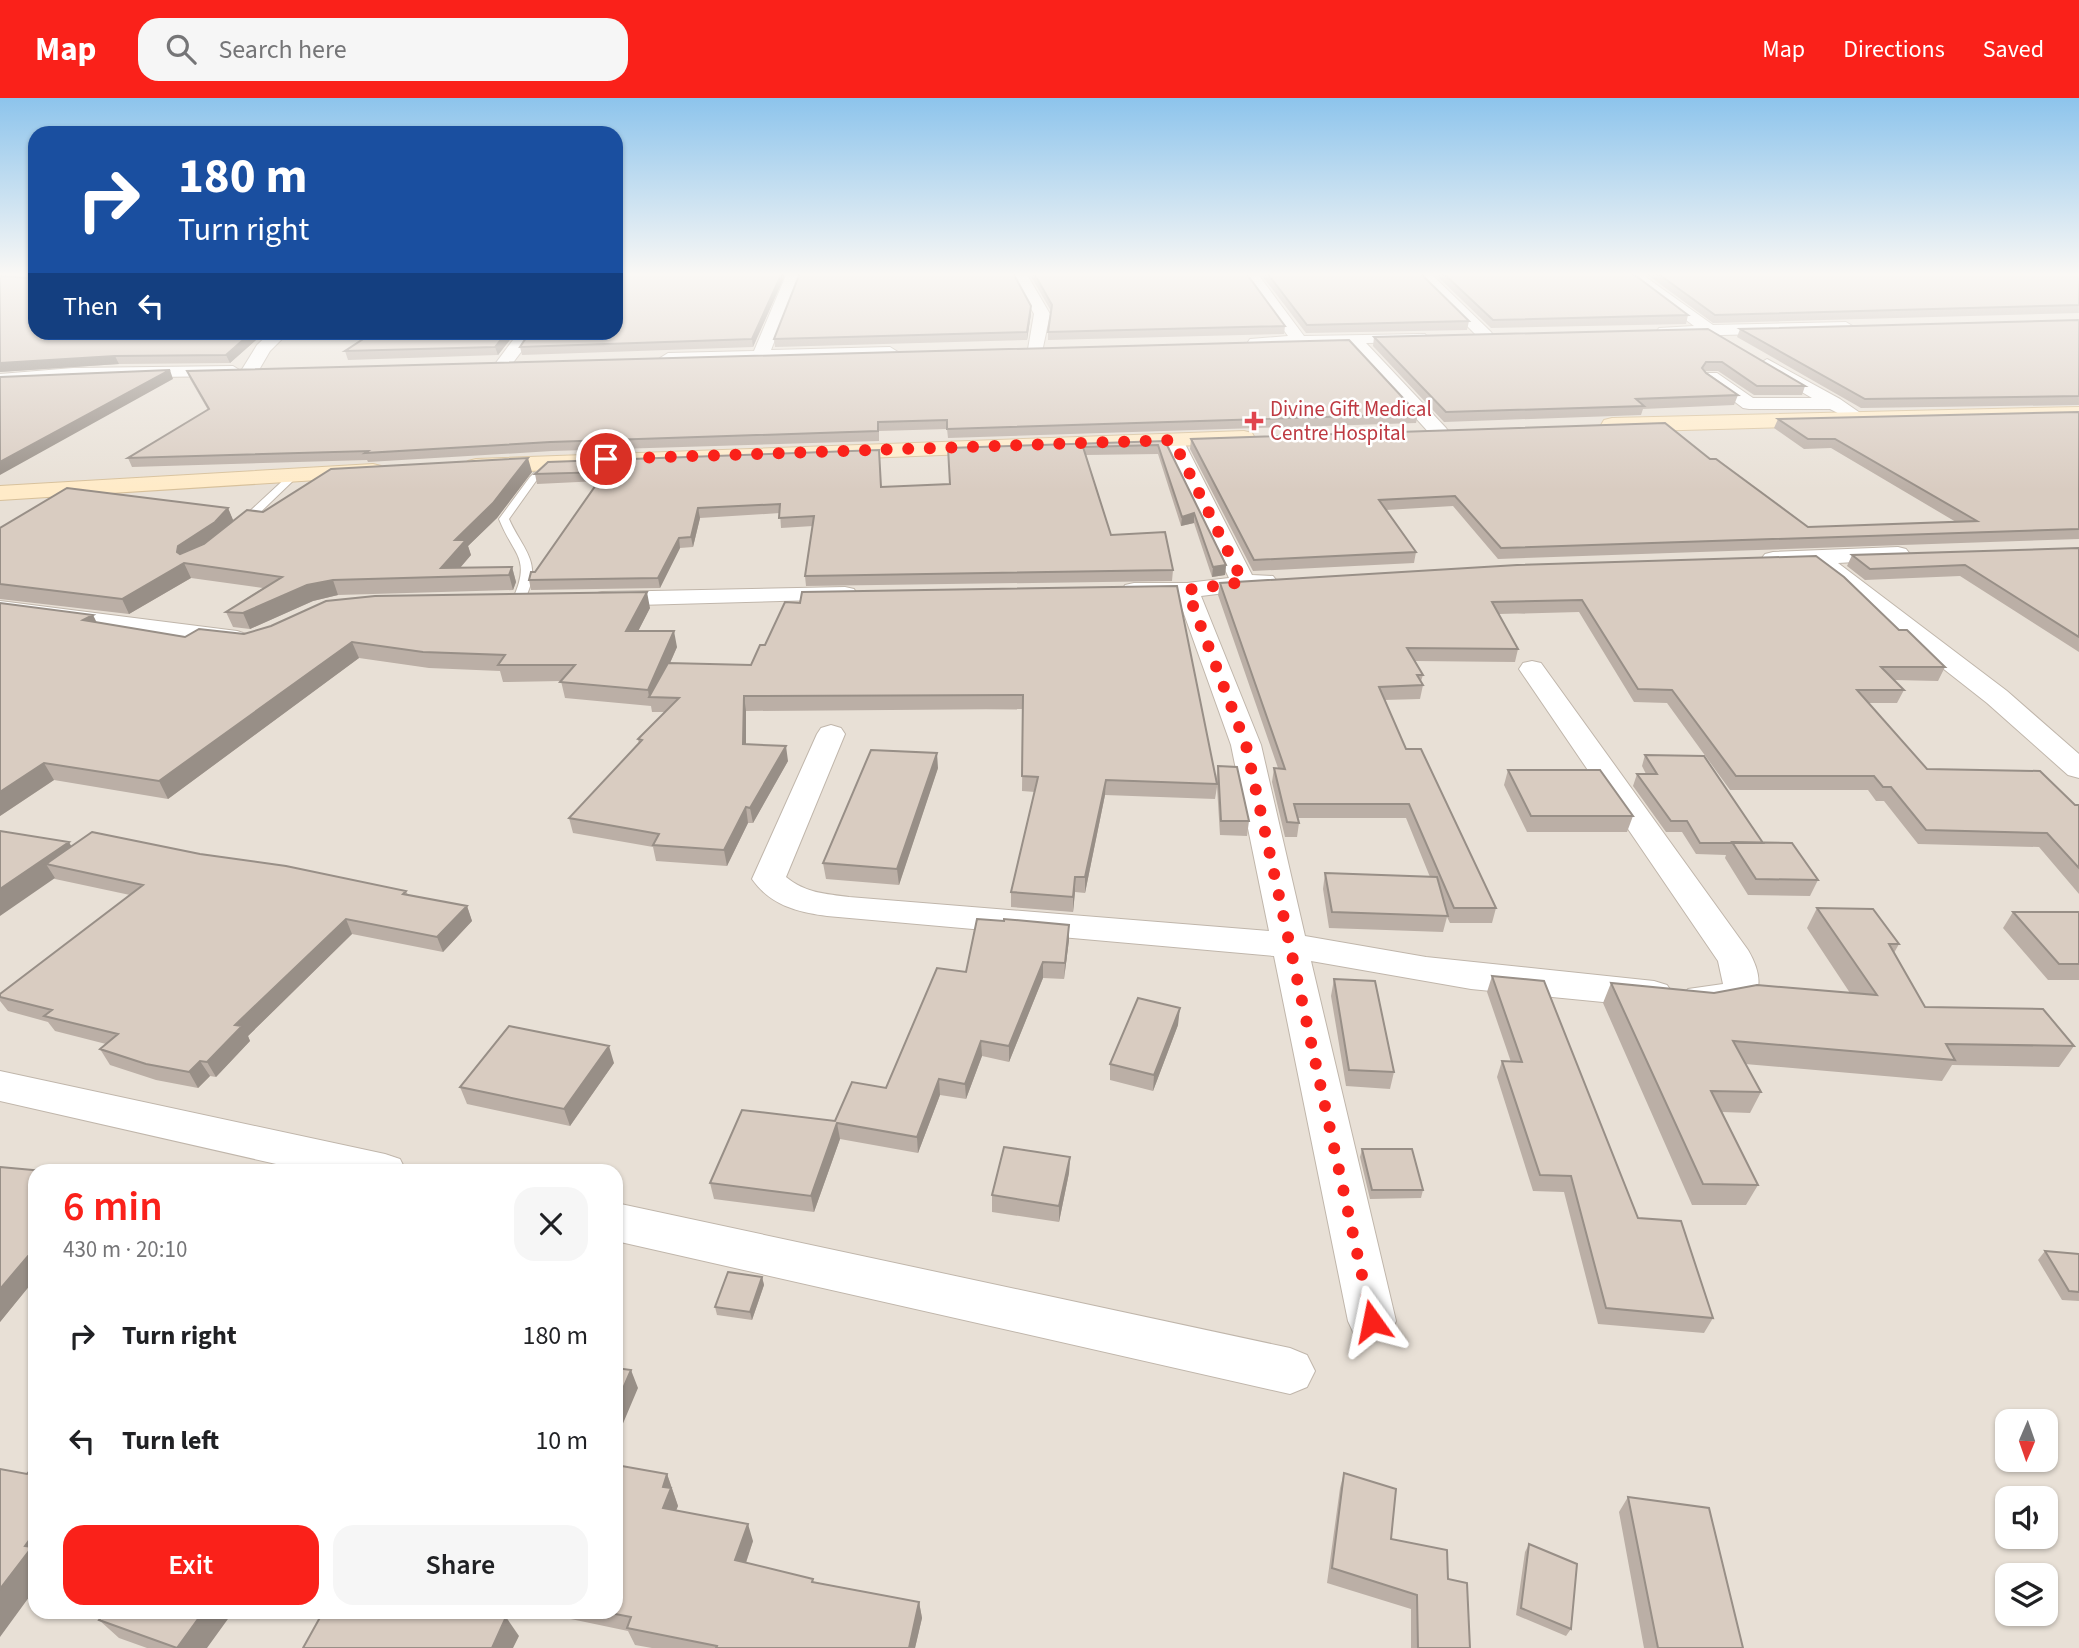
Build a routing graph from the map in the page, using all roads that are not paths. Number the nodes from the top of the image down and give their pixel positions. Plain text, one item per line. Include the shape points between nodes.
1 (266, 345) edge
2 (515, 345) edge
3 (765, 345) edge
4 (1037, 345) edge
5 (1359, 345) edge
6 (1735, 345) edge
7 (1036, 349) edge
8 (912, 352) edge
9 (761, 355) junction
10 (652, 359) edge
11 (530, 363) edge
12 (1710, 377) edge
13 (0, 379) edge
14 (1834, 403) junction
15 (2079, 414) edge
16 (1857, 417) junction
17 (1592, 426) edge
18 (1466, 431) edge
19 (1411, 432) edge
20 (1438, 432) junction
21 (1271, 437) edge
22 (1173, 440) junction
23 (552, 461) junction
24 (456, 467) edge
25 (402, 470) edge
26 (293, 476) junction
27 (0, 493) edge
28 (233, 534) edge
29 (1923, 554) edge
30 (1816, 557) junction
31 (1747, 560) edge
32 (1283, 580) edge
33 (1243, 582) junction
34 (1105, 590) edge
35 (1187, 590) junction
36 (873, 593) edge
37 (545, 600) edge
38 (572, 600) edge
39 (490, 601) edge
40 (517, 601) junction
41 (0, 608) edge
42 (259, 638) edge
43 (1532, 669) dead end
44 (831, 734) dead end
45 (2079, 769) edge
46 (1291, 945) junction
47 (0, 1086) edge
48 (353, 1164) edge
49 (623, 1224) edge
50 (1372, 1321) dead end
51 (1290, 1371) dead end

1 - 13 street via 256,371
2 - 11 street via 496,365
3 - 9 street
4 - 7 street
5 - 20 street
6 - 14 street
8 - 9 street
9 - 10 street
12 - 14 street via 1749,404
14 - 16 street
15 - 16 street
16 - 17 street
18 - 20 street
19 - 20 street
21 - 22 street
22 - 23 street
22 - 33 street
23 - 24 street
23 - 40 lane via 504,519 528,568
25 - 26 street
26 - 27 street
26 - 28 lane
29 - 30 street
30 - 31 street
30 - 45 street via 1997,697
32 - 33 street
33 - 35 street
34 - 35 street
35 - 46 street via 1246,745
36 - 38 street
37 - 40 street
39 - 40 street
41 - 42 street
43 - 46 street via 1735,958 1741,990 1729,997 1705,998 1495,980
44 - 46 street via 771,871 769,879 781,893 849,908
46 - 50 street
47 - 48 street
49 - 51 street

